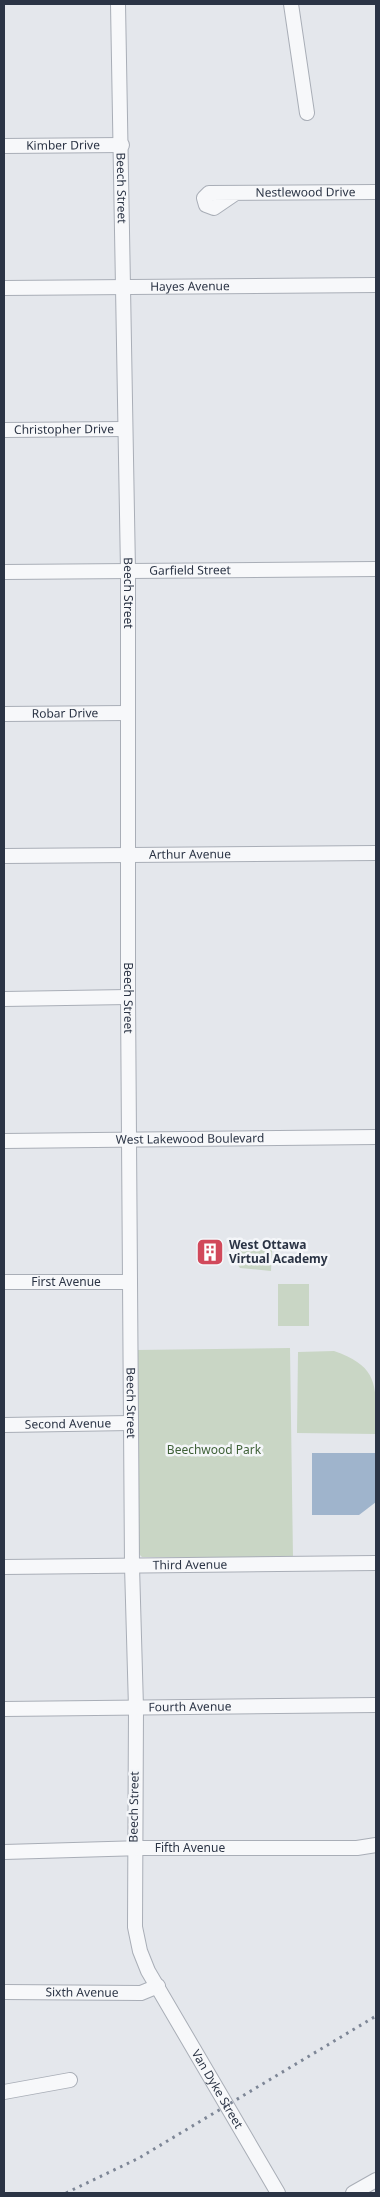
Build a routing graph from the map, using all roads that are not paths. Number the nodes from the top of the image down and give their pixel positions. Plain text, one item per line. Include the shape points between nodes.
1 (118, 4) edge
2 (291, 4) edge
3 (307, 113) dead end
4 (122, 145) junction
5 (4, 146) edge
6 (376, 192) edge
7 (236, 193) dead end
8 (376, 285) edge
9 (123, 286) junction
10 (4, 288) edge
11 (124, 429) junction
12 (4, 430) edge
13 (376, 570) edge
14 (128, 571) junction
15 (4, 572) edge
16 (127, 713) junction
17 (4, 714) edge
18 (376, 853) edge
19 (128, 855) junction
20 (4, 856) edge
21 (128, 997) junction
22 (4, 999) edge
23 (376, 1137) edge
24 (130, 1139) junction
25 (4, 1142) edge
26 (4, 1282) edge
27 (130, 1282) junction
28 (131, 1423) junction
29 (4, 1425) edge
30 (376, 1563) edge
31 (132, 1566) junction
32 (4, 1567) edge
33 (376, 1705) edge
34 (136, 1708) junction
35 (4, 1710) edge
36 (376, 1845) edge
37 (134, 1849) junction
38 (4, 1852) edge
39 (158, 1986) junction
40 (4, 1992) edge
41 (70, 2080) dead end
42 (4, 2092) edge
43 (376, 2180) edge
44 (278, 2193) edge
45 (354, 2193) edge

1 - 4 street, Beech Street
2 - 3 street
4 - 5 street, Kimber Drive
4 - 9 street, Beech Street
6 - 7 street, Nestlewood Drive
8 - 9 street, Hayes Avenue
9 - 10 street, Hayes Avenue
9 - 11 street, Beech Street
11 - 12 street, Christopher Drive
11 - 14 street, Beech Street
13 - 14 street, Garfield Street
14 - 15 street, Garfield Street
14 - 16 street, Beech Street
16 - 17 street, Robar Drive
16 - 19 street, Beech Street
18 - 19 street, Arthur Avenue
19 - 20 street, Arthur Avenue
19 - 21 street, Beech Street
21 - 22 street
21 - 24 street, Beech Street
23 - 24 street, West Lakewood Boulevard
24 - 25 street, West Lakewood Boulevard
24 - 27 street, Beech Street
26 - 27 street, First Avenue
27 - 28 street, Beech Street
28 - 29 street, Second Avenue
28 - 31 street, Beech Street
30 - 31 street, Third Avenue
31 - 32 street, Third Avenue
31 - 34 street, Beech Street
33 - 34 street, Fourth Avenue
34 - 35 street, Fourth Avenue
34 - 37 street, Beech Street
36 - 37 street, Fifth Avenue via 357,1848
37 - 38 street, Fifth Avenue
37 - 39 street, Beech Street via 135,1927 140,1951
39 - 40 street, Sixth Avenue via 141,1993
39 - 44 street, Van Dyke Street
41 - 42 street
43 - 45 street

